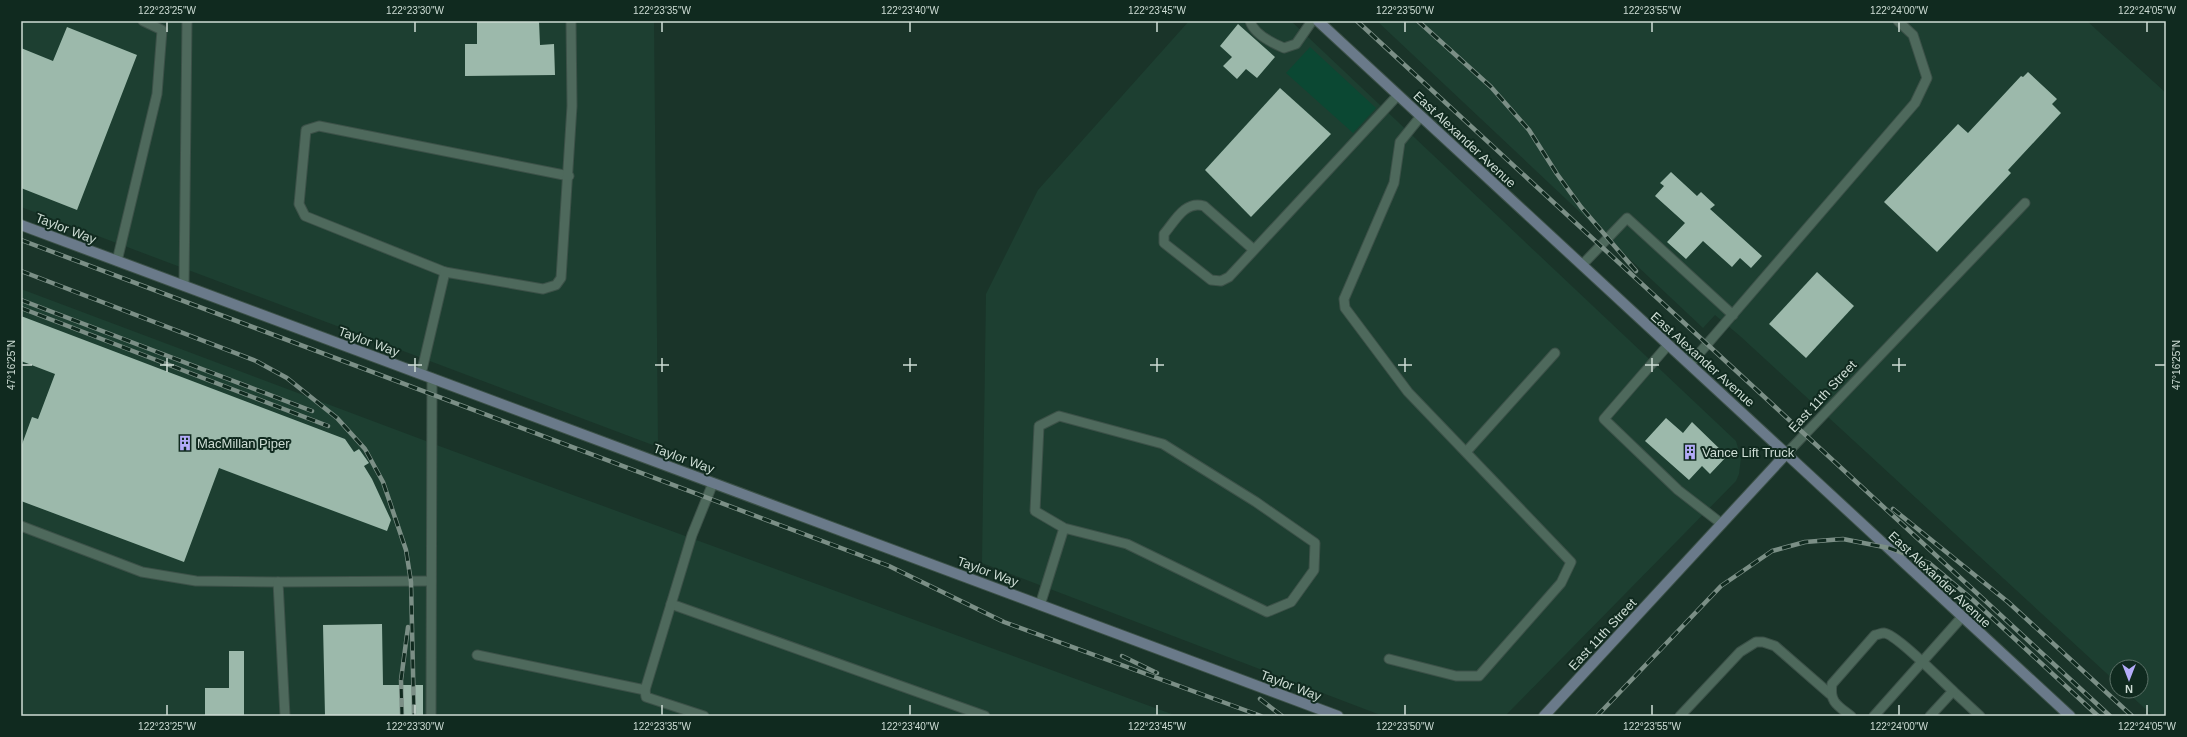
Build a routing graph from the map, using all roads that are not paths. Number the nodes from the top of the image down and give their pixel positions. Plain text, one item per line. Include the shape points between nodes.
1 (143, 21) edge
2 (187, 21) edge
3 (571, 21) edge
4 (1250, 21) edge
5 (1312, 21) edge
6 (1318, 21) edge
7 (1898, 21) edge
8 (1398, 95) junction
9 (1421, 116) junction
10 (569, 176) junction
11 (2025, 203) dead end
12 (21, 225) edge
13 (1254, 250) junction
14 (117, 261) junction
15 (1582, 266) junction
16 (445, 272) junction
17 (184, 286) junction
18 (1733, 315) junction
19 (1668, 345) junction
20 (1554, 353) dead end
21 (1690, 364) junction
22 (421, 374) junction
23 (432, 378) junction
24 (1466, 452) junction
25 (1787, 453) junction
26 (713, 483) junction
27 (1722, 524) junction
28 (21, 526) edge
29 (1064, 528) junction
30 (278, 582) junction
31 (431, 582) junction
32 (671, 604) junction
33 (1040, 604) junction
34 (1962, 617) junction
35 (477, 655) dead end
36 (1389, 660) dead end
37 (1922, 662) junction
38 (645, 690) junction
39 (1953, 691) junction
40 (1830, 694) junction
41 (285, 716) edge
42 (431, 716) edge
43 (704, 716) edge
44 (985, 716) edge
45 (1338, 716) edge
46 (1544, 716) edge
47 (1680, 716) edge
48 (1851, 716) edge
49 (1874, 716) edge
50 (1930, 716) edge
51 (1980, 716) edge
52 (2070, 716) edge

1 - 14 lane via 162,30 158,94
2 - 17 lane
3 - 10 lane via 572,106
4 - 5 lane via 1252,27 1272,43 1284,48 1296,44
6 - 8 street, East Alexander Avenue
7 - 18 lane via 1913,35 1927,78 1915,103
8 - 9 street, East Alexander Avenue
8 - 13 lane
9 - 15 street, East Alexander Avenue
9 - 24 lane via 1400,142 1394,183 1344,299 1345,308 1408,392
10 - 16 lane via 562,278 556,285 543,289
10 - 16 lane via 319,126 306,130 299,204 305,216
11 - 25 lane, East 11th Street
12 - 14 street, Taylor Way
13 - 13 lane via 1229,277 1221,281 1211,280 1164,243 1164,234 1187,207 1196,204 1204,206
14 - 17 street, Taylor Way
15 - 18 lane via 1627,218
15 - 19 street, East Alexander Avenue
16 - 22 lane
17 - 22 street, Taylor Way
18 - 21 lane
19 - 21 street, East Alexander Avenue
19 - 27 lane via 1604,419 1678,490
20 - 24 lane
21 - 25 street, East Alexander Avenue
22 - 23 street, Taylor Way
23 - 26 street, Taylor Way
23 - 31 lane
24 - 36 lane via 1571,562 1561,583 1479,676 1456,676
25 - 27 street, East 11th Street
25 - 34 street, East Alexander Avenue
26 - 32 lane via 692,535
26 - 33 street, Taylor Way
27 - 46 street, East 11th Street
28 - 30 lane via 142,572 196,581
29 - 29 lane via 1127,544 1267,612 1291,602 1314,570 1315,543 1256,502 1163,444 1059,416 1039,426 1035,511
29 - 33 lane
30 - 31 lane
30 - 41 lane
31 - 42 lane
32 - 38 lane
32 - 44 lane
33 - 45 street, Taylor Way
34 - 37 lane
34 - 52 street, East Alexander Avenue
35 - 38 lane
37 - 39 lane
37 - 40 lane via 1892,637 1884,633 1875,635 1832,684
37 - 49 lane
38 - 43 lane via 646,697
39 - 50 lane
39 - 51 lane
40 - 47 lane via 1776,646 1756,642 1740,652
40 - 48 lane via 1834,702

